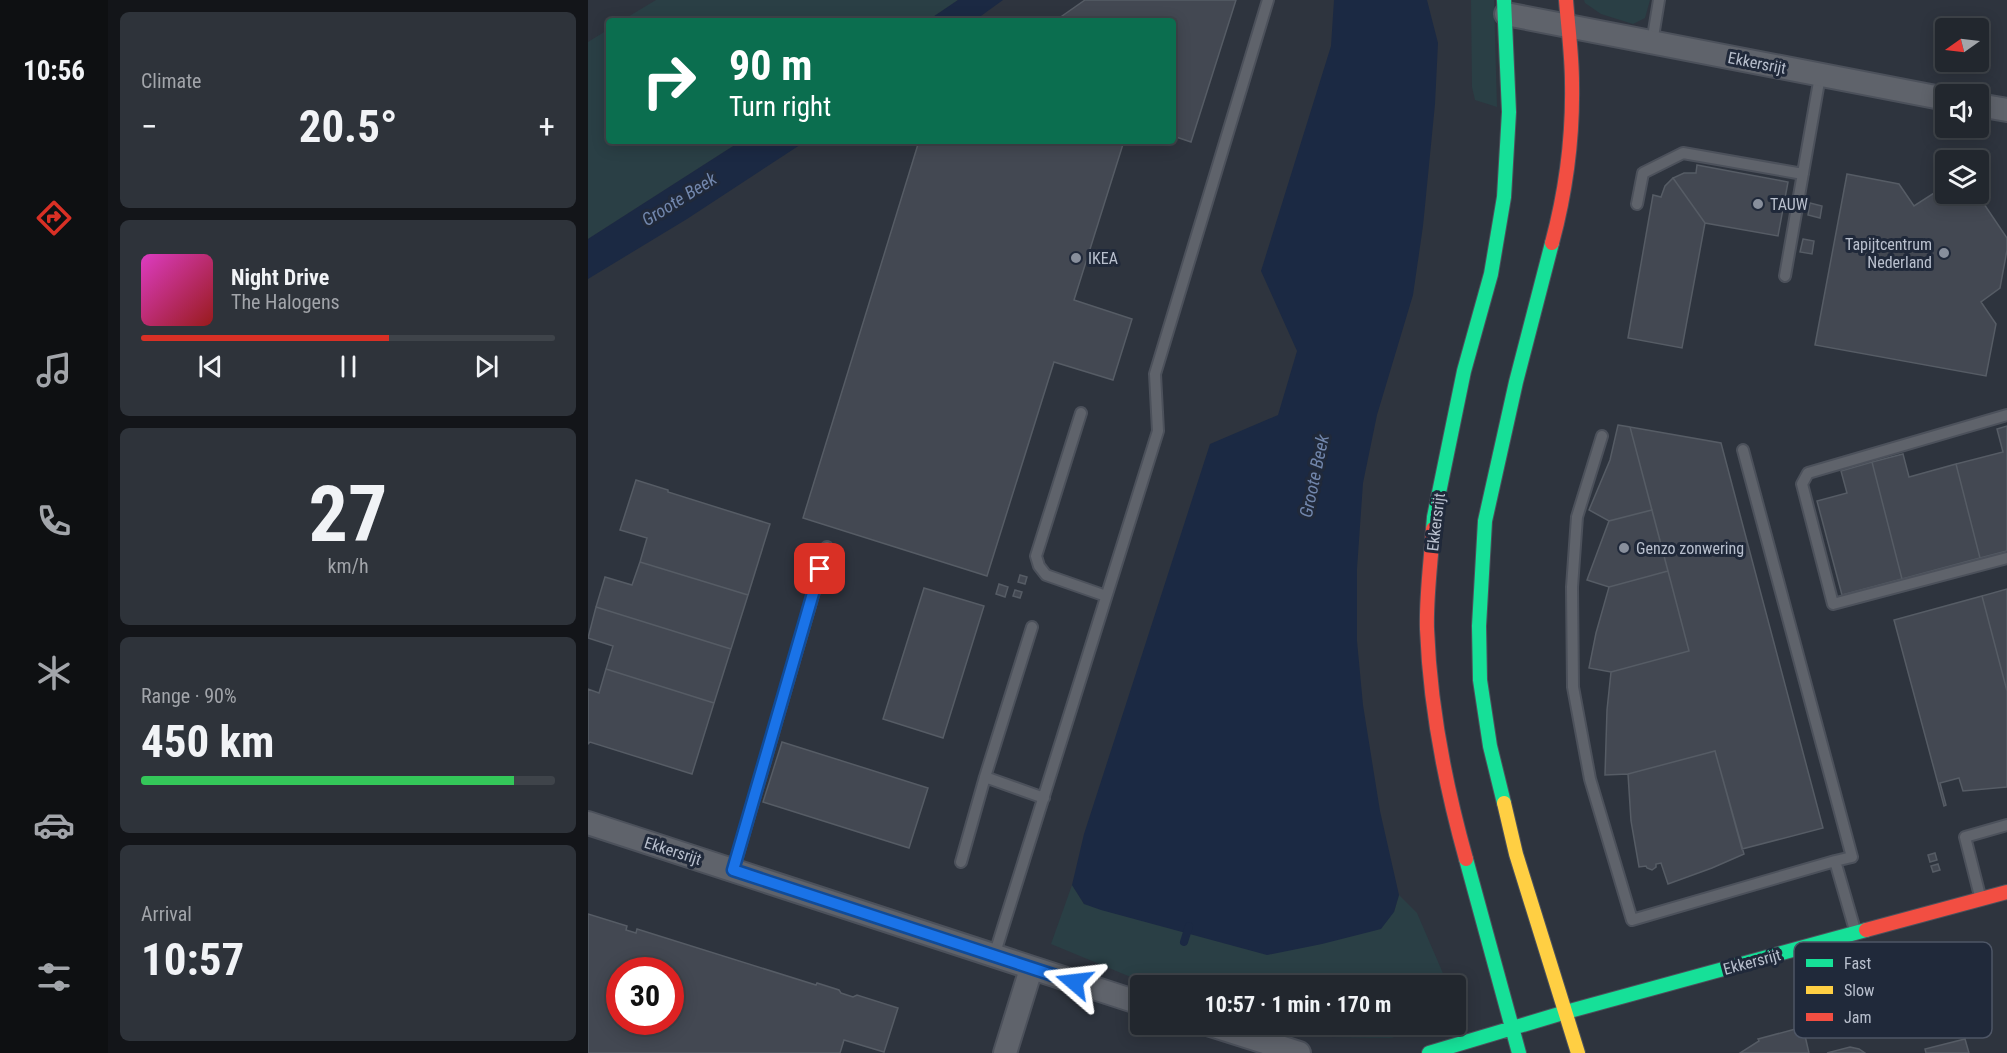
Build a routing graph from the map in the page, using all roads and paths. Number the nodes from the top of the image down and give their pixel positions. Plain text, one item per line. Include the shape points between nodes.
1 (1269, 0) edge
2 (1566, 0) edge
3 (1659, 0) edge
4 (1505, 7) edge
5 (1568, 26) junction
6 (1652, 43) junction
7 (1820, 76) junction
8 (1935, 97) edge
9 (1989, 107) edge
10 (2007, 110) edge
11 (1803, 174) junction
12 (1637, 204) dead end
13 (1785, 276) dead end
14 (1081, 413) dead end
15 (2007, 415) edge
16 (1602, 436) dead end
17 (1743, 450) dead end
18 (827, 547) dead end
19 (2007, 558) edge
20 (1106, 596) junction
21 (1032, 627) dead end
22 (985, 777) junction
23 (1044, 798) junction
24 (588, 823) edge
25 (2007, 825) edge
26 (1835, 861) junction
27 (961, 862) dead end
28 (733, 870) junction
29 (2007, 892) edge
30 (1981, 899) junction
31 (1856, 933) junction
32 (1823, 942) edge
33 (1794, 950) edge
34 (994, 956) junction
35 (1031, 969) junction
36 (1130, 1000) edge
37 (1566, 1012) junction
38 (1511, 1027) junction
39 (1243, 1035) edge
40 (1005, 1053) edge
41 (1299, 1053) edge
42 (1429, 1053) edge
43 (1519, 1053) edge
44 (1578, 1053) edge

1 - 20 lane via 1155,374 1158,432
2 - 5 main road
3 - 6 lane
4 - 5 street, Ekkersrijt
4 - 38 main road, Ekkersrijt via 1509,112 1504,197 1491,274 1464,371 1434,517 1427,628 1437,731 1456,823
5 - 6 street, Ekkersrijt
5 - 37 main road via 1572,82 1562,204 1485,521 1479,626 1480,680 1490,746 1516,854
6 - 7 street, Ekkersrijt
7 - 8 street, Ekkersrijt
7 - 11 lane
9 - 10 street
11 - 12 lane via 1683,153 1643,173
11 - 13 lane
14 - 20 lane via 1036,556 1046,576
15 - 19 lane via 1808,473 1802,484 1833,604
16 - 26 lane via 1577,518 1572,687 1590,779 1632,920
17 - 26 lane via 1852,857
18 - 28 lane
20 - 23 lane
21 - 22 lane
22 - 23 lane
22 - 27 lane
23 - 34 lane
24 - 28 street, Ekkersrijt
25 - 30 lane via 1965,837
26 - 31 lane
28 - 34 street, Ekkersrijt
29 - 30 main road, Ekkersrijt
30 - 31 main road, Ekkersrijt
31 - 32 main road, Ekkersrijt
33 - 37 main road, Ekkersrijt
34 - 35 street, Ekkersrijt
35 - 36 street, Ekkersrijt
35 - 40 street
37 - 38 main road, Ekkersrijt
37 - 44 main road
38 - 42 main road, Ekkersrijt
38 - 43 main road, Ekkersrijt
39 - 41 street

